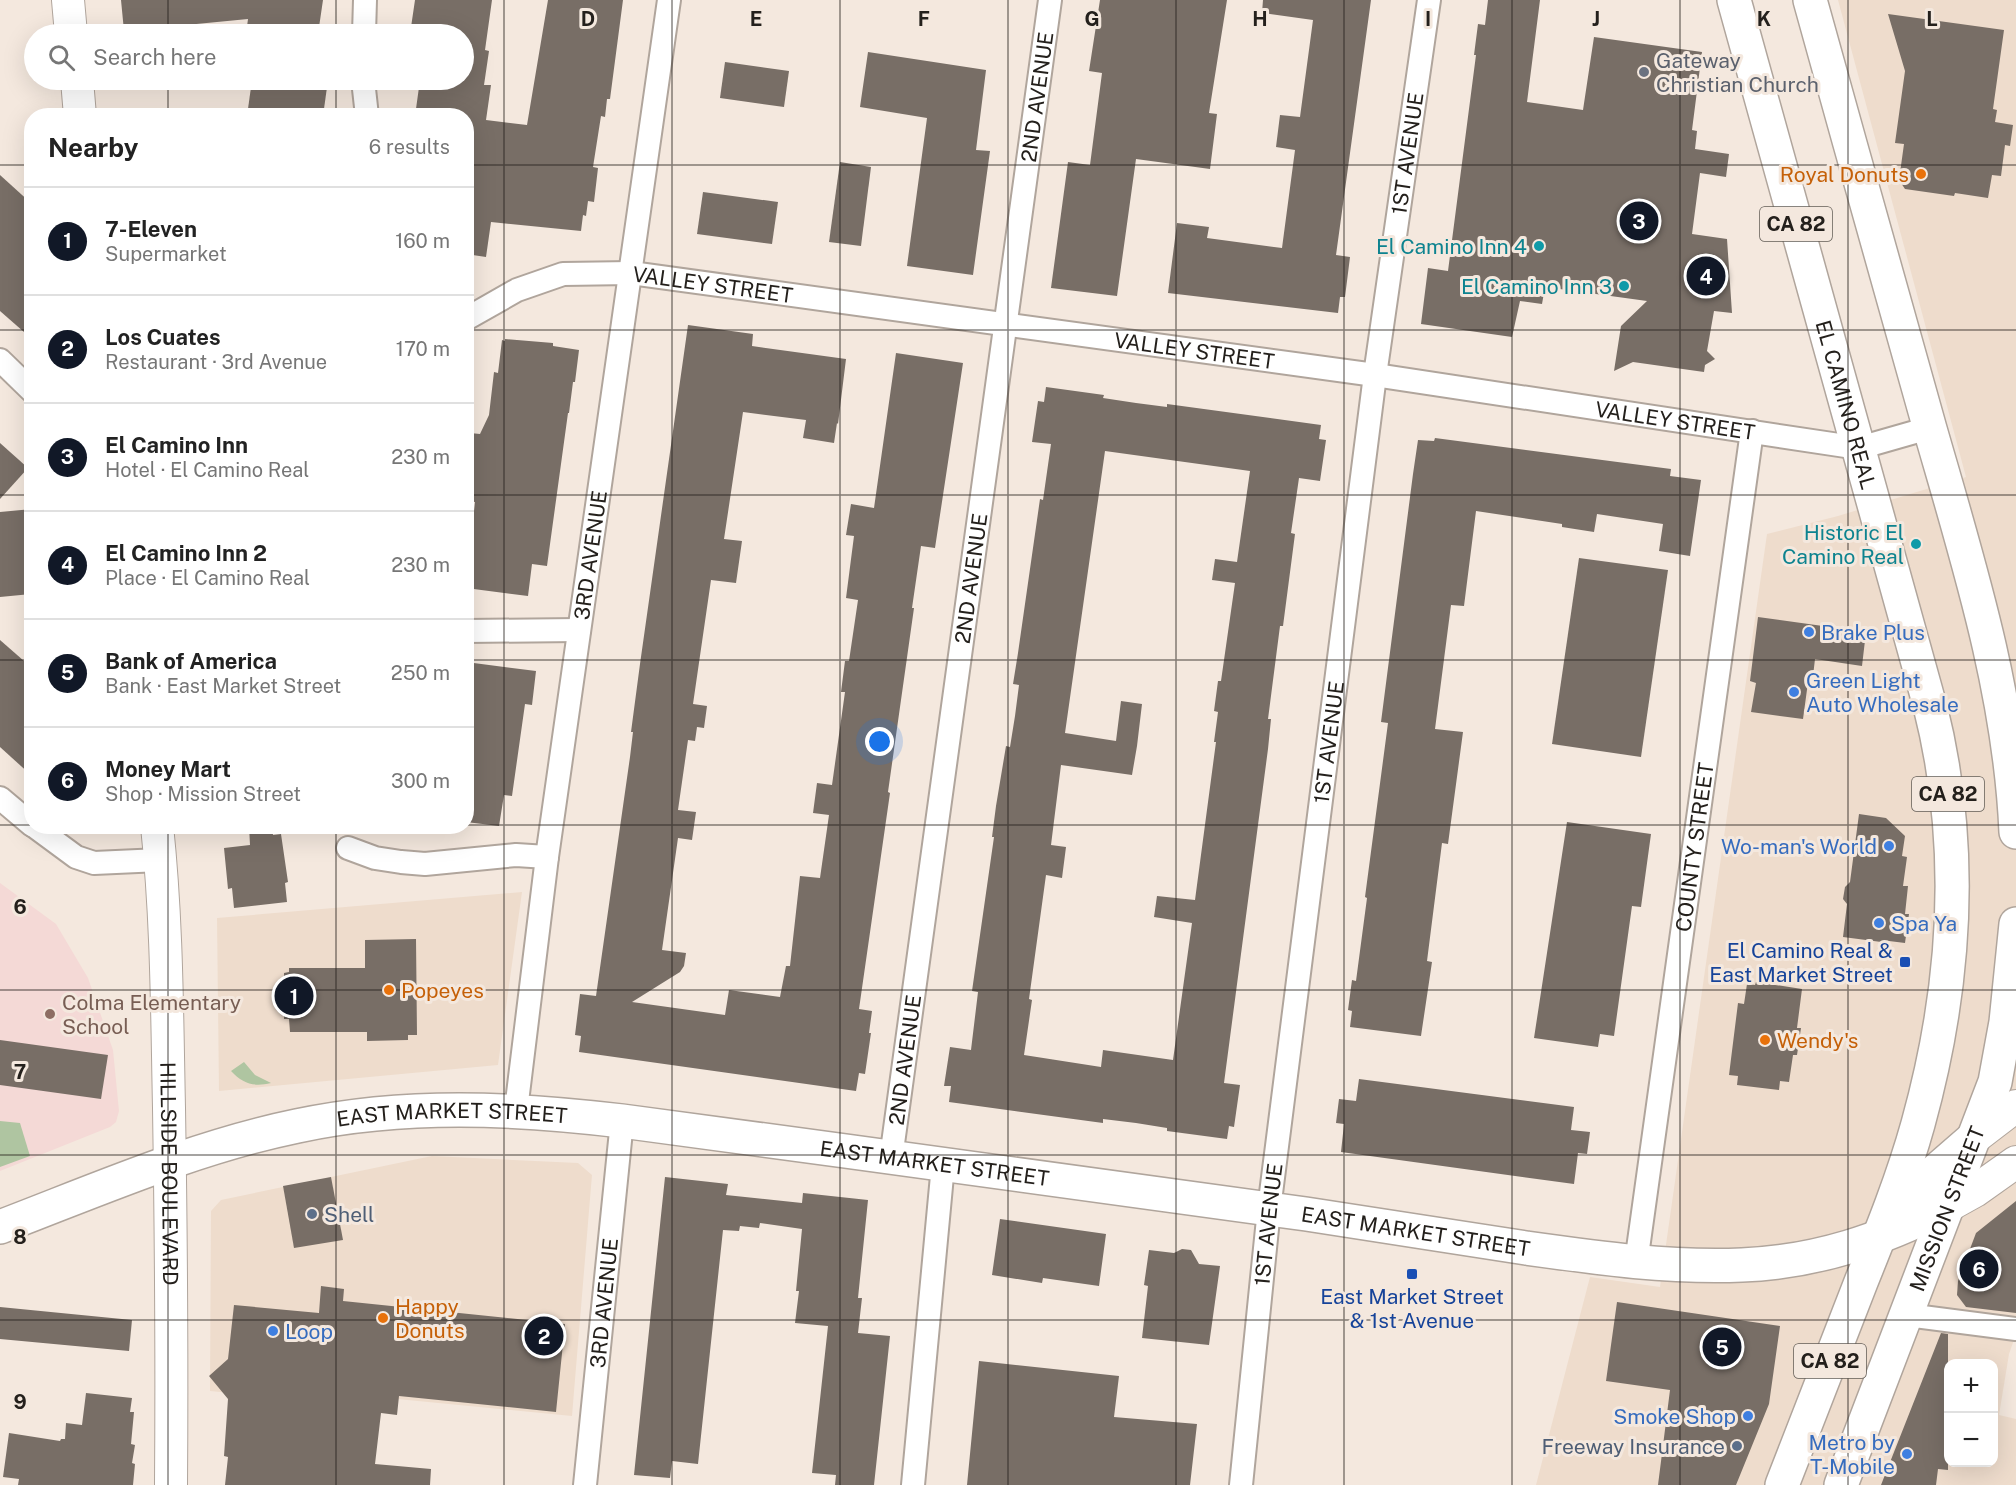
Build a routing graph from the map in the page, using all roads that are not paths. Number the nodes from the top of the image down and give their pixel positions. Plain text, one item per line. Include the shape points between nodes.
1 (68, 0) edge
2 (365, 0) edge
3 (669, 0) edge
4 (1050, 0) edge
5 (1429, 0) edge
6 (1734, 0) edge
7 (1810, 0) edge
8 (70, 24) edge
9 (364, 24) edge
10 (78, 90) edge
11 (364, 90) edge
12 (79, 108) edge
13 (367, 108) edge
14 (631, 273) junction
15 (474, 314) edge
16 (1006, 324) junction
17 (0, 360) edge
18 (1374, 375) junction
19 (24, 383) edge
20 (1929, 428) junction
21 (1752, 431) junction
22 (1859, 448) junction
23 (579, 630) junction
24 (474, 631) edge
25 (0, 798) edge
26 (24, 818) edge
27 (2016, 832) edge
28 (44, 834) edge
29 (158, 834) edge
30 (348, 848) dead end
31 (547, 856) junction
32 (160, 860) junction
33 (2016, 924) edge
34 (2016, 932) edge
35 (2016, 1106) edge
36 (516, 1110) junction
37 (622, 1121) junction
38 (1974, 1138) junction
39 (891, 1158) junction
40 (2016, 1162) edge
41 (170, 1163) junction
42 (944, 1165) junction
43 (1948, 1206) junction
44 (1269, 1209) junction
45 (0, 1227) edge
46 (1879, 1237) junction
47 (1636, 1263) junction
48 (1907, 1314) junction
49 (2016, 1329) edge
50 (171, 1485) edge
51 (585, 1485) edge
52 (913, 1485) edge
53 (1241, 1485) edge
54 (1782, 1485) edge
55 (1841, 1485) edge

1 - 8 main road
2 - 9 street
3 - 14 street, 3RD AVENUE
4 - 16 street, 2ND AVENUE
5 - 18 street, 1ST AVENUE
6 - 22 main road, EL CAMINO REAL / CA 82
7 - 20 main road, CA 82
10 - 12 main road
11 - 13 street
14 - 15 street, VALLEY STREET via 563,274 517,290
14 - 16 street, VALLEY STREET
14 - 23 street, 3RD AVENUE
16 - 18 street, VALLEY STREET
16 - 39 street, 2ND AVENUE
17 - 19 street
18 - 21 street, VALLEY STREET
18 - 44 street, 1ST AVENUE
20 - 22 street, VALLEY STREET
20 - 27 main road, CA 82 via 2000,692
21 - 22 street, VALLEY STREET
21 - 47 street, COUNTY STREET
22 - 46 main road, EL CAMINO REAL / CA 82 via 1940,744 1949,812 1952,884 1950,942 1932,1062 1917,1125
23 - 24 street
23 - 31 street, 3RD AVENUE
25 - 26 street
28 - 32 street via 76,857 94,863
29 - 32 main road, HILLSIDE BOULEVARD
30 - 31 street via 375,858 417,863
31 - 36 street, 3RD AVENUE
32 - 41 main road, HILLSIDE BOULEVARD
33 - 34 main road, MISSION STREET / CA 82
34 - 38 main road, MISSION STREET / CA 82 via 1998,1065
35 - 38 main road
36 - 37 main road, EAST MARKET STREET
36 - 41 main road, EAST MARKET STREET via 427,1109 362,1115 258,1135
37 - 39 main road, EAST MARKET STREET
37 - 51 street, 3RD AVENUE
38 - 43 main road, MISSION STREET / CA 82
38 - 46 main road via 1932,1174
39 - 42 main road, EAST MARKET STREET
40 - 43 main road
41 - 45 main road, EAST MARKET STREET
41 - 50 main road, HILLSIDE BOULEVARD
42 - 44 main road, EAST MARKET STREET
42 - 52 street
43 - 46 main road, EAST MARKET STREET
43 - 48 main road, MISSION STREET / CA 82
44 - 47 main road, EAST MARKET STREET
44 - 53 street, 1ST AVENUE
46 - 47 main road, EAST MARKET STREET via 1831,1254 1770,1263
46 - 54 main road, CA 82
48 - 49 street
48 - 55 main road, MISSION STREET / CA 82

